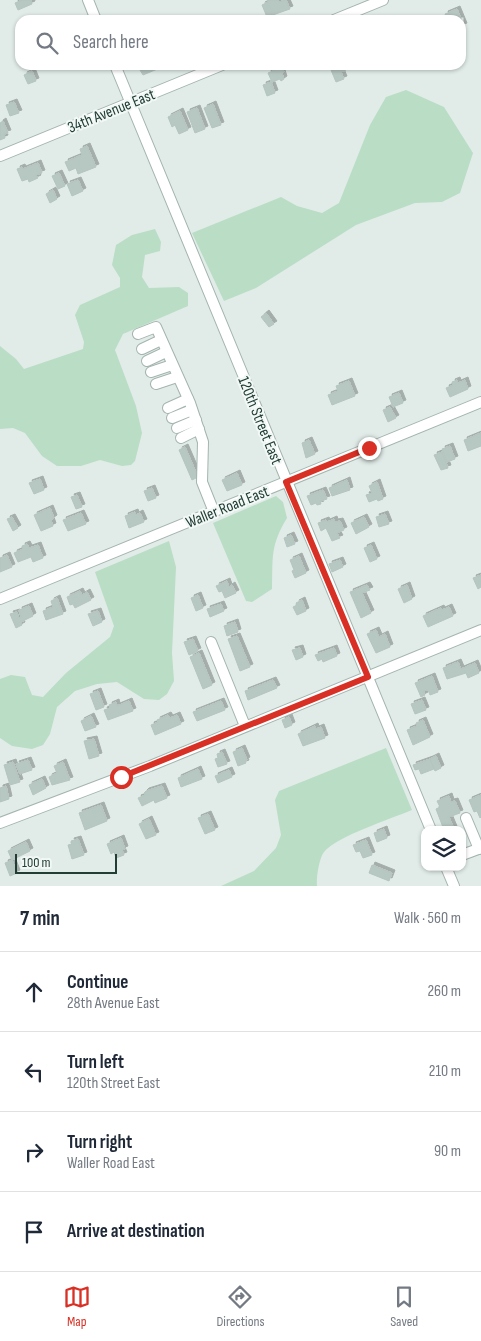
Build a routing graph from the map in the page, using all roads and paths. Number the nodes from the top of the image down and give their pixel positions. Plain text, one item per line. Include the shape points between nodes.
1 (88, 0) edge
2 (384, 0) edge
3 (94, 15) edge
4 (346, 15) edge
5 (117, 70) edge
6 (210, 70) edge
7 (130, 102) junction
8 (0, 156) edge
9 (138, 334) dead end
10 (161, 340) junction
11 (142, 349) dead end
12 (166, 352) junction
13 (147, 360) dead end
14 (172, 366) junction
15 (151, 372) dead end
16 (177, 377) junction
17 (156, 384) dead end
18 (188, 399) junction
19 (481, 402) edge
20 (192, 410) junction
21 (197, 425) junction
22 (179, 433) dead end
23 (286, 482) junction
24 (214, 512) junction
25 (0, 599) edge
26 (481, 630) edge
27 (211, 642) dead end
28 (368, 677) junction
29 (245, 726) junction
30 (466, 818) dead end
31 (0, 823) edge
32 (429, 826) edge
33 (480, 848) edge
34 (466, 853) edge
35 (448, 871) edge
36 (454, 886) edge

1 - 3 street
2 - 4 street
5 - 7 street, 120th Street East
6 - 7 street, 34th Avenue East
7 - 8 street, 34th Avenue East
7 - 23 street, 120th Street East
9 - 10 street via 156,327
10 - 11 street
10 - 12 street
12 - 13 street
12 - 14 street
14 - 15 street
14 - 16 street
16 - 17 street
16 - 18 street
18 - 20 street
18 - 20 street via 170,413
19 - 23 street, Waller Road East
20 - 21 street
21 - 22 street
21 - 24 street via 203,442 202,482
23 - 24 street, Waller Road East
23 - 28 street, 120th Street East
24 - 25 street, Waller Road East
26 - 28 street
27 - 29 street
28 - 29 street
28 - 32 street, 120th Street East
29 - 31 street
30 - 33 street
33 - 34 street
35 - 36 street

